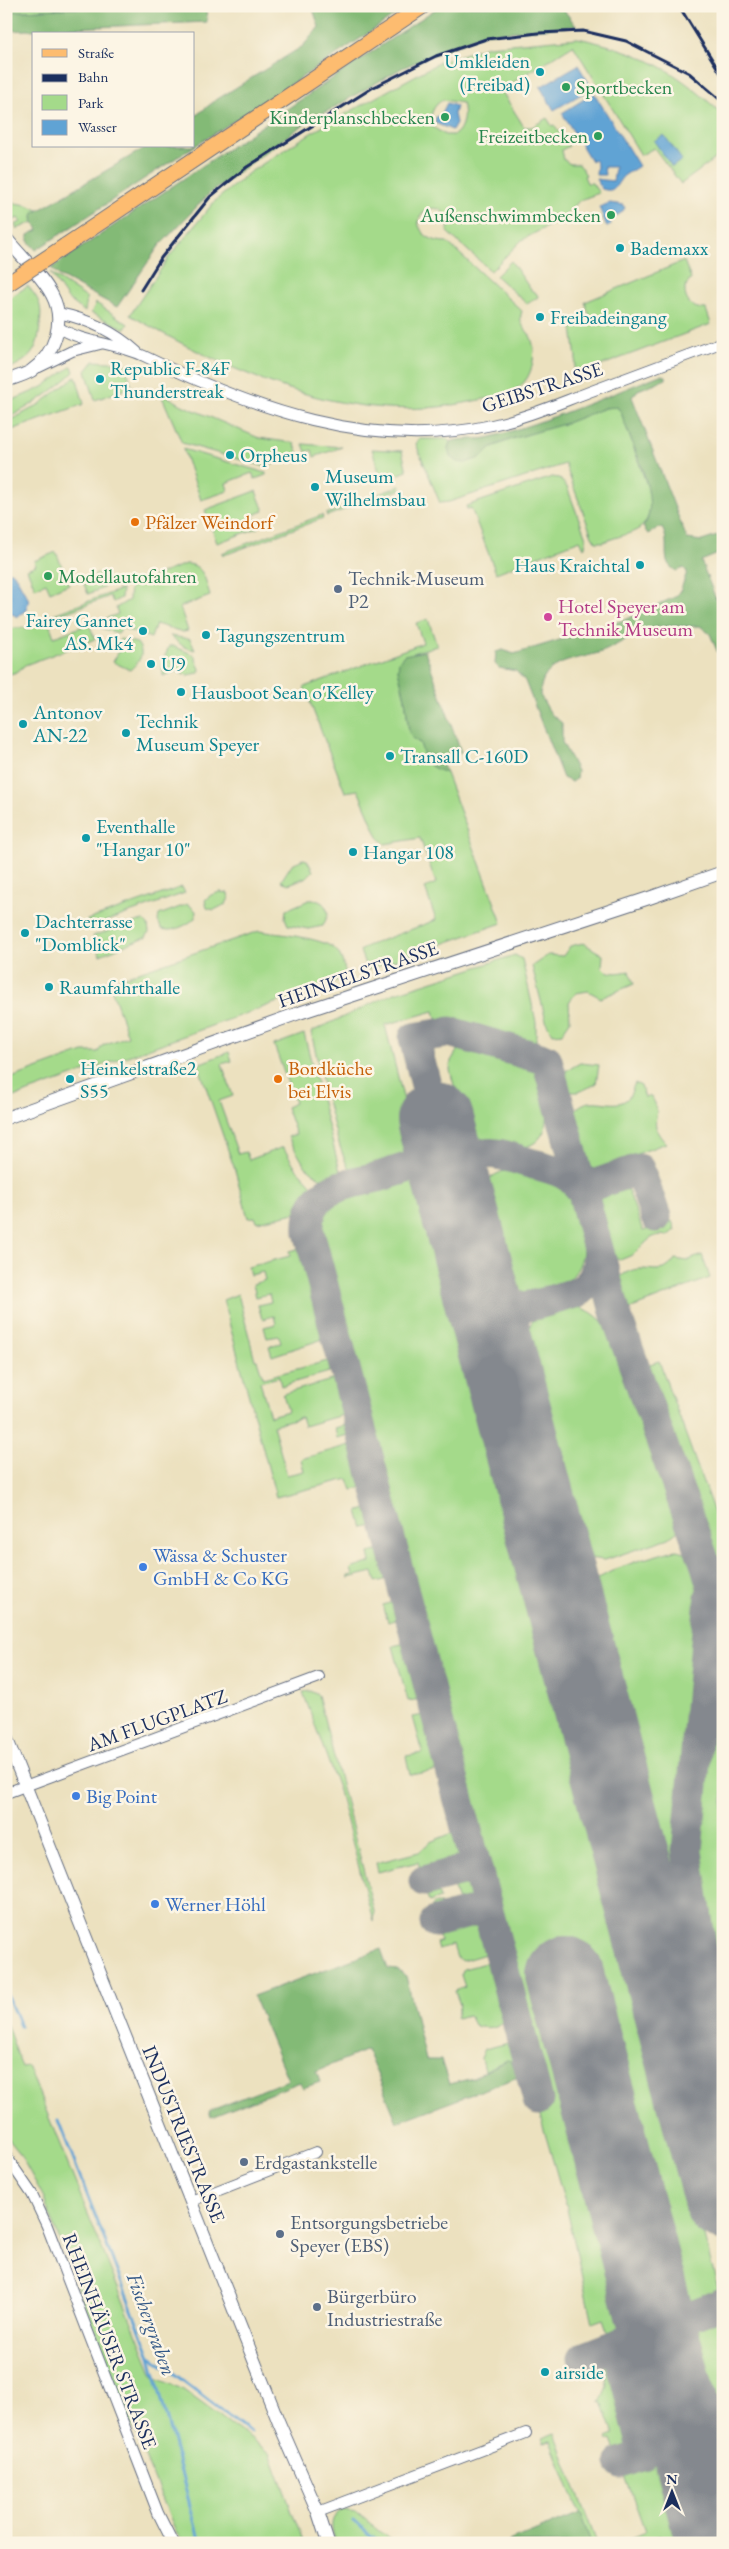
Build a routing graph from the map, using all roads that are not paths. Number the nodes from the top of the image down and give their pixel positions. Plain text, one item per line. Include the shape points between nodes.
1 (423, 6) edge
2 (6, 238) edge
3 (6, 285) edge
4 (58, 313) junction
5 (58, 327) junction
6 (723, 342) edge
7 (104, 343) junction
8 (140, 354) junction
9 (31, 371) junction
10 (6, 381) edge
11 (723, 872) edge
12 (6, 1118) edge
13 (319, 1677) dead end
14 (6, 1738) edge
15 (26, 1786) junction
16 (6, 1793) edge
17 (316, 2152) dead end
18 (6, 2156) edge
19 (190, 2201) junction
20 (526, 2433) dead end
21 (318, 2512) junction
22 (173, 2543) edge
23 (328, 2543) edge

1 - 3 main road, bridge
2 - 4 street via 44,282
4 - 5 street
4 - 8 street, GEIBSTRASSE via 114,333
5 - 7 street, GEIBSTRASSE via 75,337
5 - 9 street via 51,350
6 - 8 street, GEIBSTRASSE via 533,414 451,431 372,432 309,421 241,398
7 - 8 street, GEIBSTRASSE
7 - 9 street via 72,351
9 - 10 street
11 - 12 street, HEINKELSTRASSE via 299,1013
13 - 15 street, AM FLUGPLATZ
14 - 15 street, INDUSTRIESTRASSE
15 - 16 street, AM FLUGPLATZ
15 - 19 street, INDUSTRIESTRASSE
17 - 19 street
18 - 22 street, RHEINHÄUSER STRASSE via 32,2194 47,2226 158,2513
19 - 21 street, INDUSTRIESTRASSE via 279,2424
20 - 21 street
21 - 23 street, INDUSTRIESTRASSE

